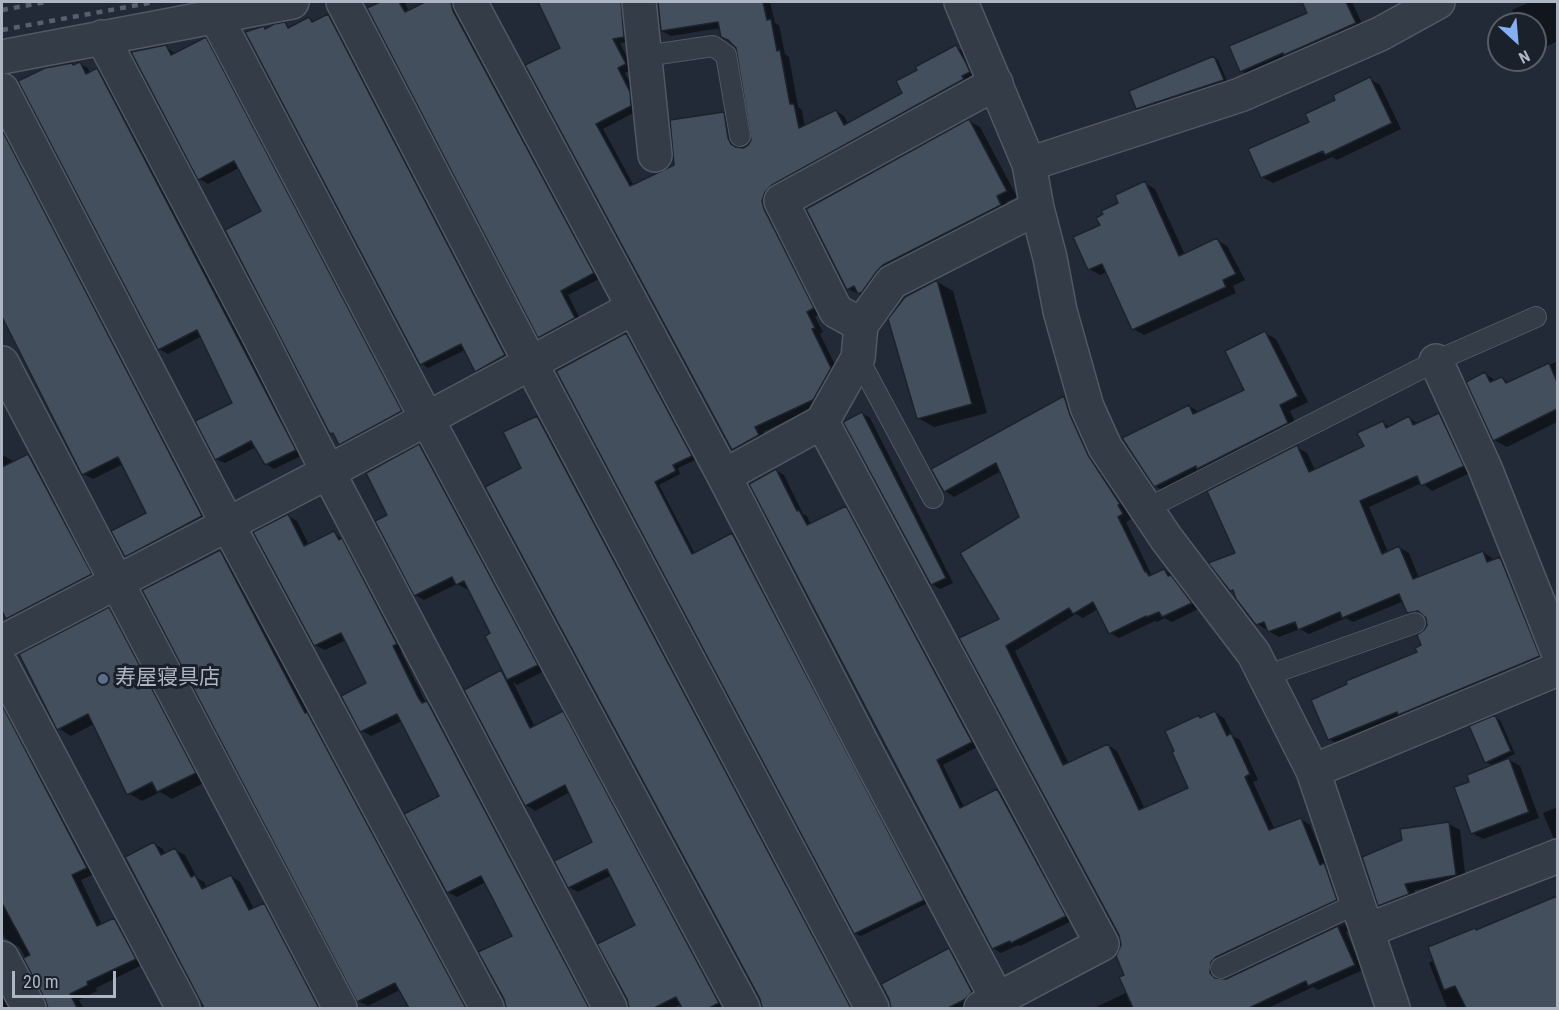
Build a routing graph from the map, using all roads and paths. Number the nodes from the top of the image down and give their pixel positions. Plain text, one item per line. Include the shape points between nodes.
1 (292, 2) edge
2 (343, 2) edge
3 (470, 2) edge
4 (639, 2) edge
5 (961, 2) edge
6 (1438, 2) edge
7 (216, 17) junction
8 (102, 37) junction
9 (645, 56) junction
10 (2, 57) edge
11 (996, 83) junction
12 (2, 90) edge
13 (740, 136) dead end
14 (655, 155) dead end
15 (1029, 164) junction
16 (1036, 208) junction
17 (633, 308) junction
18 (1536, 317) dead end
19 (861, 325) junction
20 (858, 358) junction
21 (1436, 361) junction
22 (2, 363) edge
23 (531, 364) junction
24 (427, 419) junction
25 (822, 422) junction
26 (328, 472) junction
27 (724, 476) junction
28 (933, 498) dead end
29 (1146, 509) junction
30 (228, 525) junction
31 (117, 582) junction
32 (1415, 623) dead end
33 (2, 642) edge
34 (1557, 652) edge
35 (2, 666) edge
36 (1557, 669) edge
37 (1265, 676) junction
38 (1312, 771) junction
39 (1557, 856) edge
40 (1363, 917) junction
41 (2, 958) edge
42 (1221, 968) dead end
43 (20, 1006) edge
44 (993, 1006) edge
45 (183, 1008) edge
46 (340, 1008) edge
47 (487, 1008) edge
48 (610, 1008) edge
49 (743, 1008) edge
50 (872, 1008) edge
51 (1393, 1008) edge

1 - 7 street
2 - 23 street
3 - 17 street
4 - 9 street
5 - 11 street
6 - 15 street via 1380,34 1240,95
7 - 8 street
7 - 24 street
8 - 10 street
8 - 26 street
9 - 13 lane via 713,46 726,55
9 - 14 street
11 - 15 street
11 - 19 street via 781,201 837,311
12 - 30 street
15 - 16 street
16 - 19 street via 892,282
16 - 29 street via 1087,407 1105,447
17 - 23 street
17 - 27 street
18 - 21 lane
19 - 20 street
20 - 25 street
20 - 28 lane
21 - 29 lane
21 - 34 street via 1485,468
22 - 31 street
23 - 24 street
23 - 50 street
24 - 26 street
24 - 49 street
25 - 27 street
25 - 44 street via 1102,944
26 - 30 street
26 - 48 street
27 - 44 street
29 - 37 street via 1254,654
30 - 31 street
30 - 47 street
31 - 33 street
31 - 46 street
32 - 37 lane
35 - 45 street
36 - 38 street
37 - 38 street
38 - 40 street
39 - 40 street
40 - 42 lane
40 - 51 street
41 - 43 street

